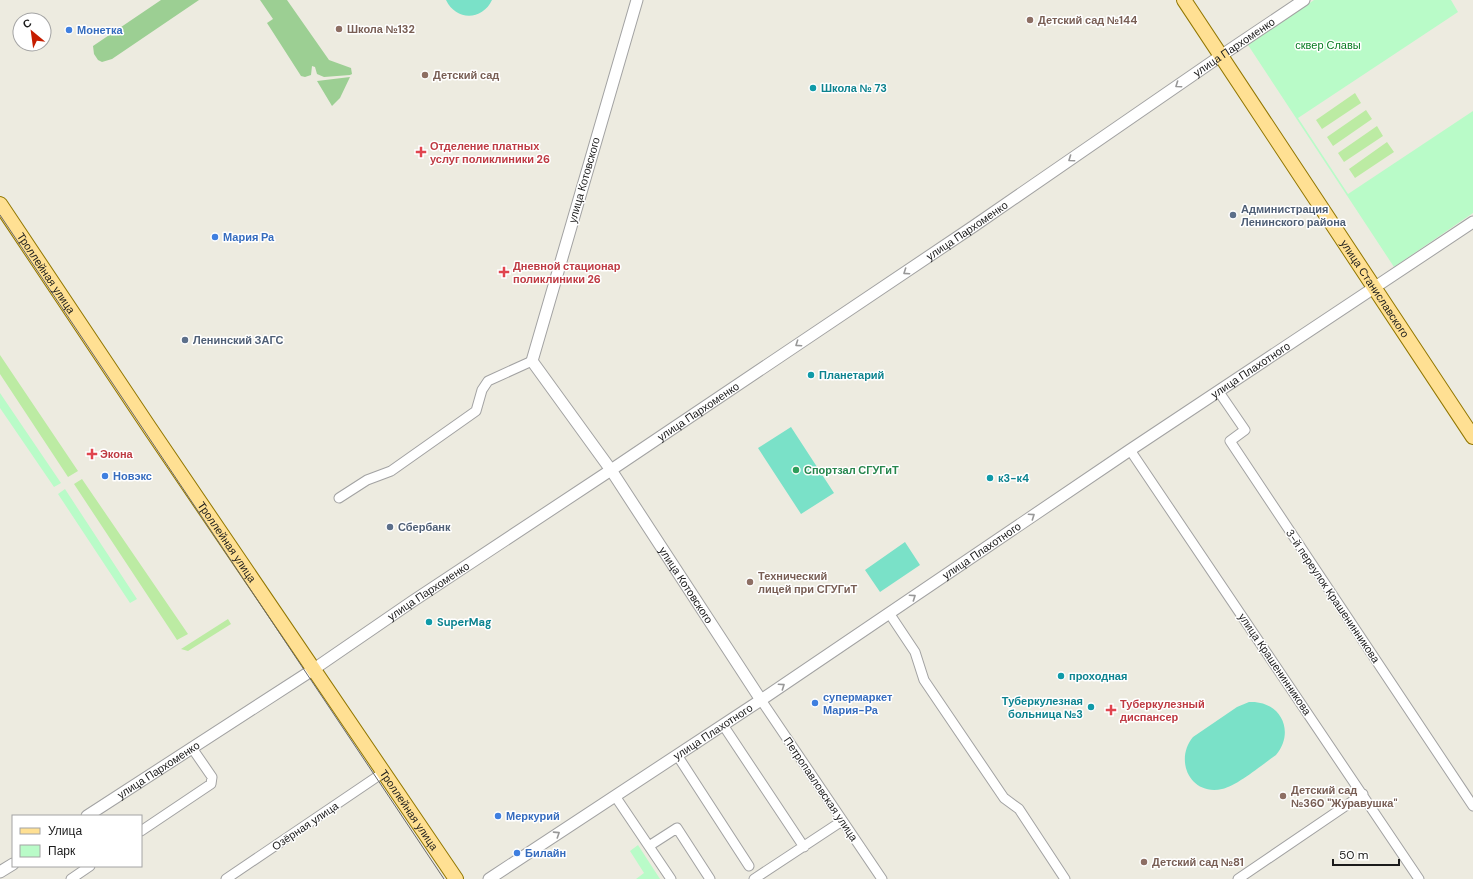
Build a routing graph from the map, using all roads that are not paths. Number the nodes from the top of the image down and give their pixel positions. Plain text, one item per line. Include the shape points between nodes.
1 (637, 0) edge
2 (1184, 0) edge
3 (1304, 0) edge
4 (1222, 55) junction
5 (0, 204) edge
6 (1473, 222) edge
7 (1374, 287) junction
8 (532, 361) junction
9 (1219, 392) junction
10 (1473, 437) edge
11 (1130, 450) junction
12 (611, 470) junction
13 (339, 498) dead end
14 (889, 613) junction
15 (314, 669) junction
16 (761, 700) junction
17 (722, 725) junction
18 (192, 748) junction
19 (677, 755) junction
20 (384, 772) junction
21 (1363, 794) junction
22 (615, 796) junction
23 (1473, 806) edge
24 (89, 815) edge
25 (842, 820) junction
26 (142, 830) edge
27 (649, 846) junction
28 (804, 847) junction
29 (12, 865) edge
30 (748, 866) dead end
31 (89, 867) edge
32 (0, 872) edge
33 (71, 879) edge
34 (226, 879) edge
35 (456, 879) edge
36 (489, 879) edge
37 (671, 879) edge
38 (710, 879) edge
39 (754, 879) edge
40 (882, 879) edge
41 (1065, 879) edge
42 (1238, 879) edge
43 (1419, 879) edge

1 - 8 street, улица Котовского
2 - 4 main road, улица Станиславского
3 - 4 street, улица Пархоменко
4 - 7 main road, улица Станиславского
4 -> 12 street, улица Пархоменко via 974,226
5 - 15 main road, Троллейная улица
6 - 7 street, улица Плахотного
7 - 9 street, улица Плахотного
7 - 10 main road, улица Станиславского
8 - 12 street, улица Котовского
8 - 13 street via 488,381 482,390 476,411 391,471 367,480
9 - 11 street, улица Плахотного
9 - 23 street, 3-й переулок Крашенинникова via 1245,430 1230,441
14 -> 11 street, улица Плахотного
11 - 21 street, улица Крашенинникова
12 - 15 street, улица Пархоменко
12 - 16 street, улица Котовского
16 -> 14 street, улица Плахотного
14 - 41 street via 915,652 924,680 1004,798 1019,809
15 - 18 street, улица Пархоменко
15 - 20 main road, Троллейная улица
16 - 17 street, улица Плахотного
16 - 25 street, Петропавловская улица
17 - 19 street, улица Плахотного
17 - 28 street
18 - 24 street, улица Пархоменко
18 - 26 street via 212,777 211,784
19 - 22 street, улица Плахотного
19 - 30 street
20 - 34 street, Озёрная улица
20 - 35 main road, Троллейная улица
21 - 42 street
21 - 43 street, улица Крашенинникова
22 - 27 street
36 -> 22 street, улица Плахотного
25 - 28 street
25 - 40 street, Петропавловская улица
27 - 37 street
27 - 38 street via 677,828
28 - 39 street
29 - 32 street
31 - 33 street

